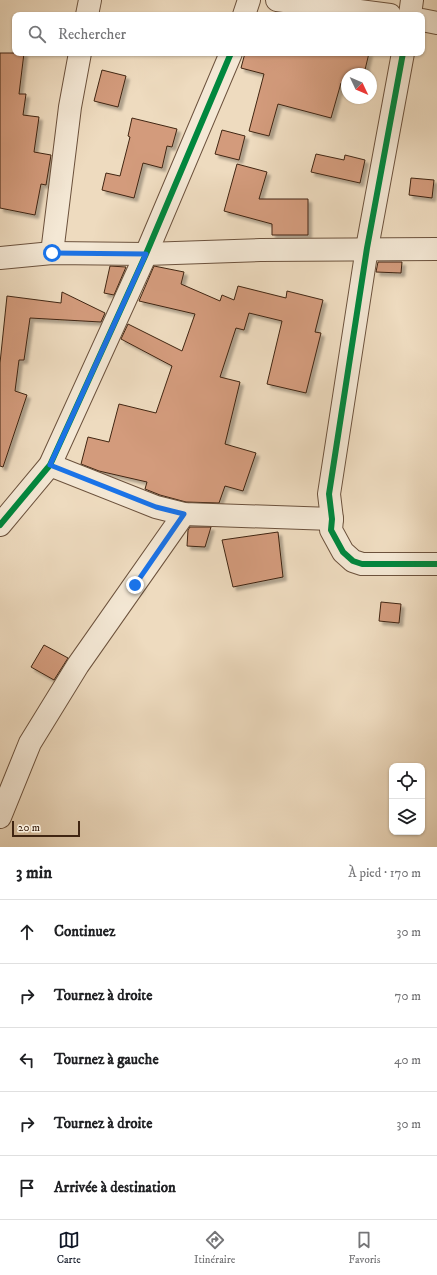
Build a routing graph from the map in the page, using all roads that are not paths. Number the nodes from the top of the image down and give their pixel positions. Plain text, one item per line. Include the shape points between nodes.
1 (90, 0) edge
2 (249, 0) edge
3 (277, 0) edge
4 (412, 0) edge
5 (88, 12) edge
6 (245, 12) edge
7 (367, 12) edge
8 (410, 12) edge
9 (425, 21) edge
10 (437, 23) edge
11 (79, 56) edge
12 (230, 56) edge
13 (402, 56) edge
14 (367, 248) junction
15 (437, 249) edge
16 (52, 253) junction
17 (146, 254) junction
18 (0, 258) edge
19 (50, 465) junction
20 (184, 514) junction
21 (332, 519) junction
22 (0, 525) edge
23 (437, 564) edge
24 (0, 817) edge

1 - 5 street
2 - 6 street
3 - 7 street
4 - 8 street
9 - 10 street
11 - 16 street via 70,107
12 - 17 street
13 - 14 street
14 - 15 street
14 - 17 street
14 - 21 street via 329,494
16 - 17 street
16 - 18 street
17 - 19 street
19 - 20 street via 156,507
19 - 22 street
20 - 21 street
20 - 24 street via 78,664 30,742
21 - 23 street via 331,530 343,552 353,561 362,564

